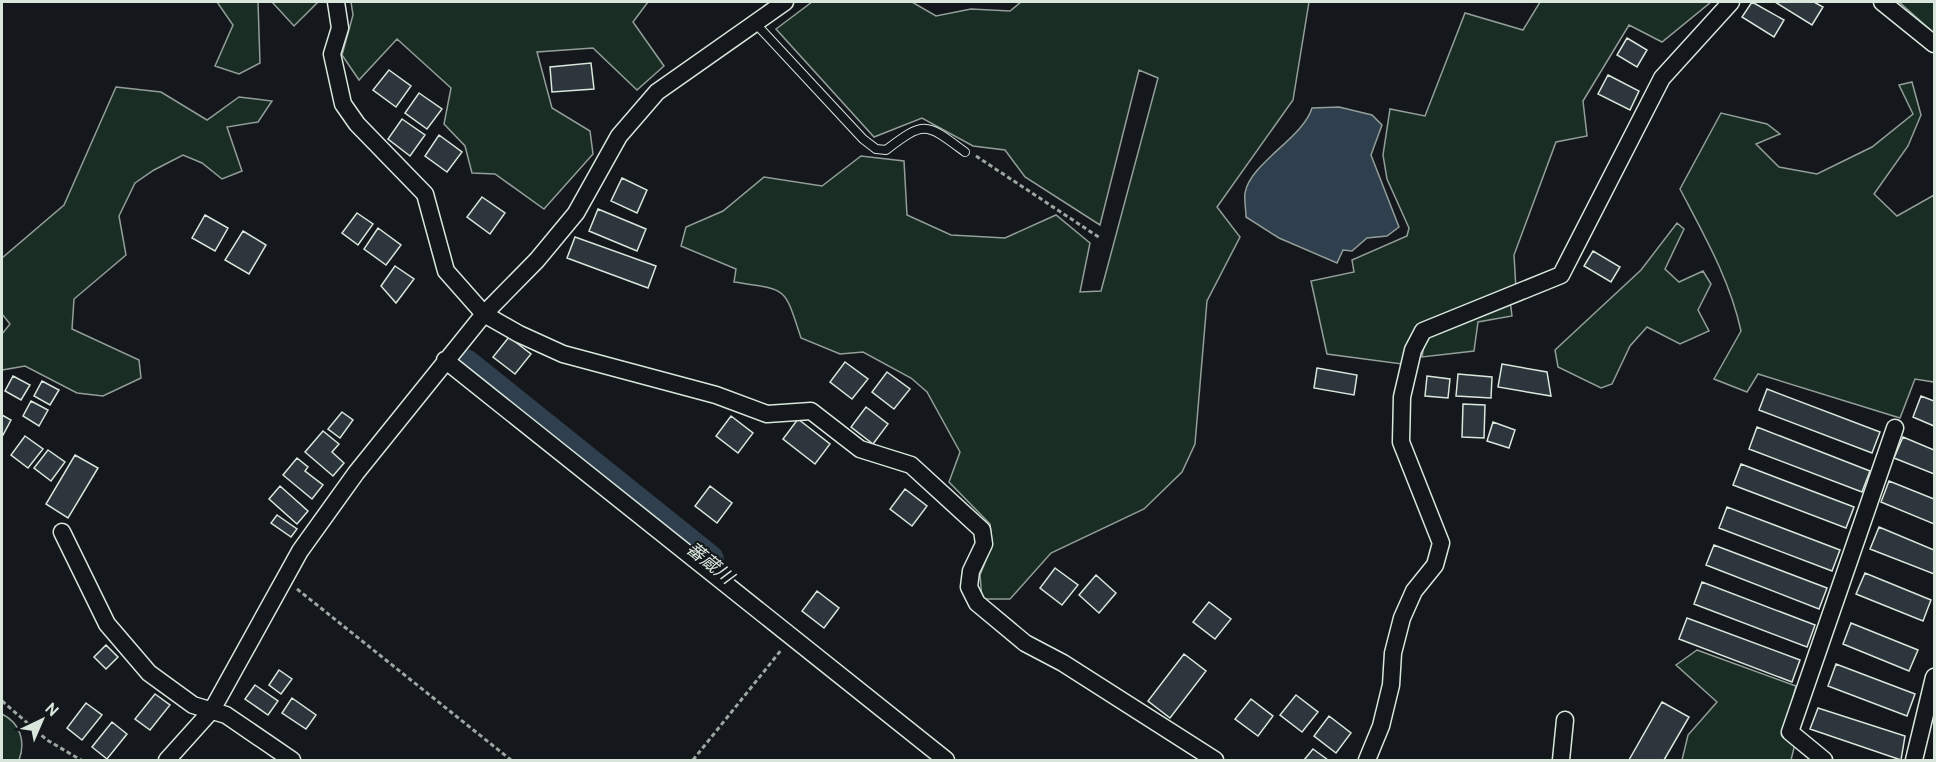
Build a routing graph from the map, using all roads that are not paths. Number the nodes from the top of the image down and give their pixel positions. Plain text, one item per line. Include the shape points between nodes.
1 (336, 2) edge
2 (785, 2) edge
3 (1731, 2) edge
4 (1882, 2) edge
5 (756, 24) junction
6 (1935, 44) edge
7 (965, 152) road end
8 (484, 314) junction
9 (445, 360) junction
10 (1895, 428) dead end
11 (62, 532) dead end
12 (1935, 677) edge
13 (212, 710) junction
14 (1564, 720) dead end
15 (167, 760) edge
16 (292, 760) edge
17 (946, 760) edge
18 (1215, 760) edge
19 (1367, 760) edge
20 (1561, 760) edge
21 (1824, 760) edge
22 (1914, 760) edge

1 - 8 street via 340,28 332,54 343,104 357,124 425,194 447,271
2 - 5 street
3 - 19 street via 1662,78 1561,275 1423,331 1413,350 1402,397 1401,442 1441,543 1435,565 1414,591 1402,618 1381,726
4 - 6 street
5 - 7 lane via 876,149 886,150 913,130 924,129 939,133
5 - 8 street via 657,92 619,136 576,213
8 - 9 street
8 - 18 street via 563,354 716,395 767,414 811,411 860,449 911,465 982,530 984,544 971,572 969,587 977,603 1025,644 1063,663
9 - 13 street via 300,551
9 - 17 street
10 - 21 street via 1790,732
11 - 13 street via 107,624 148,673 193,705
12 - 22 street
13 - 15 street
13 - 16 street
14 - 20 street

